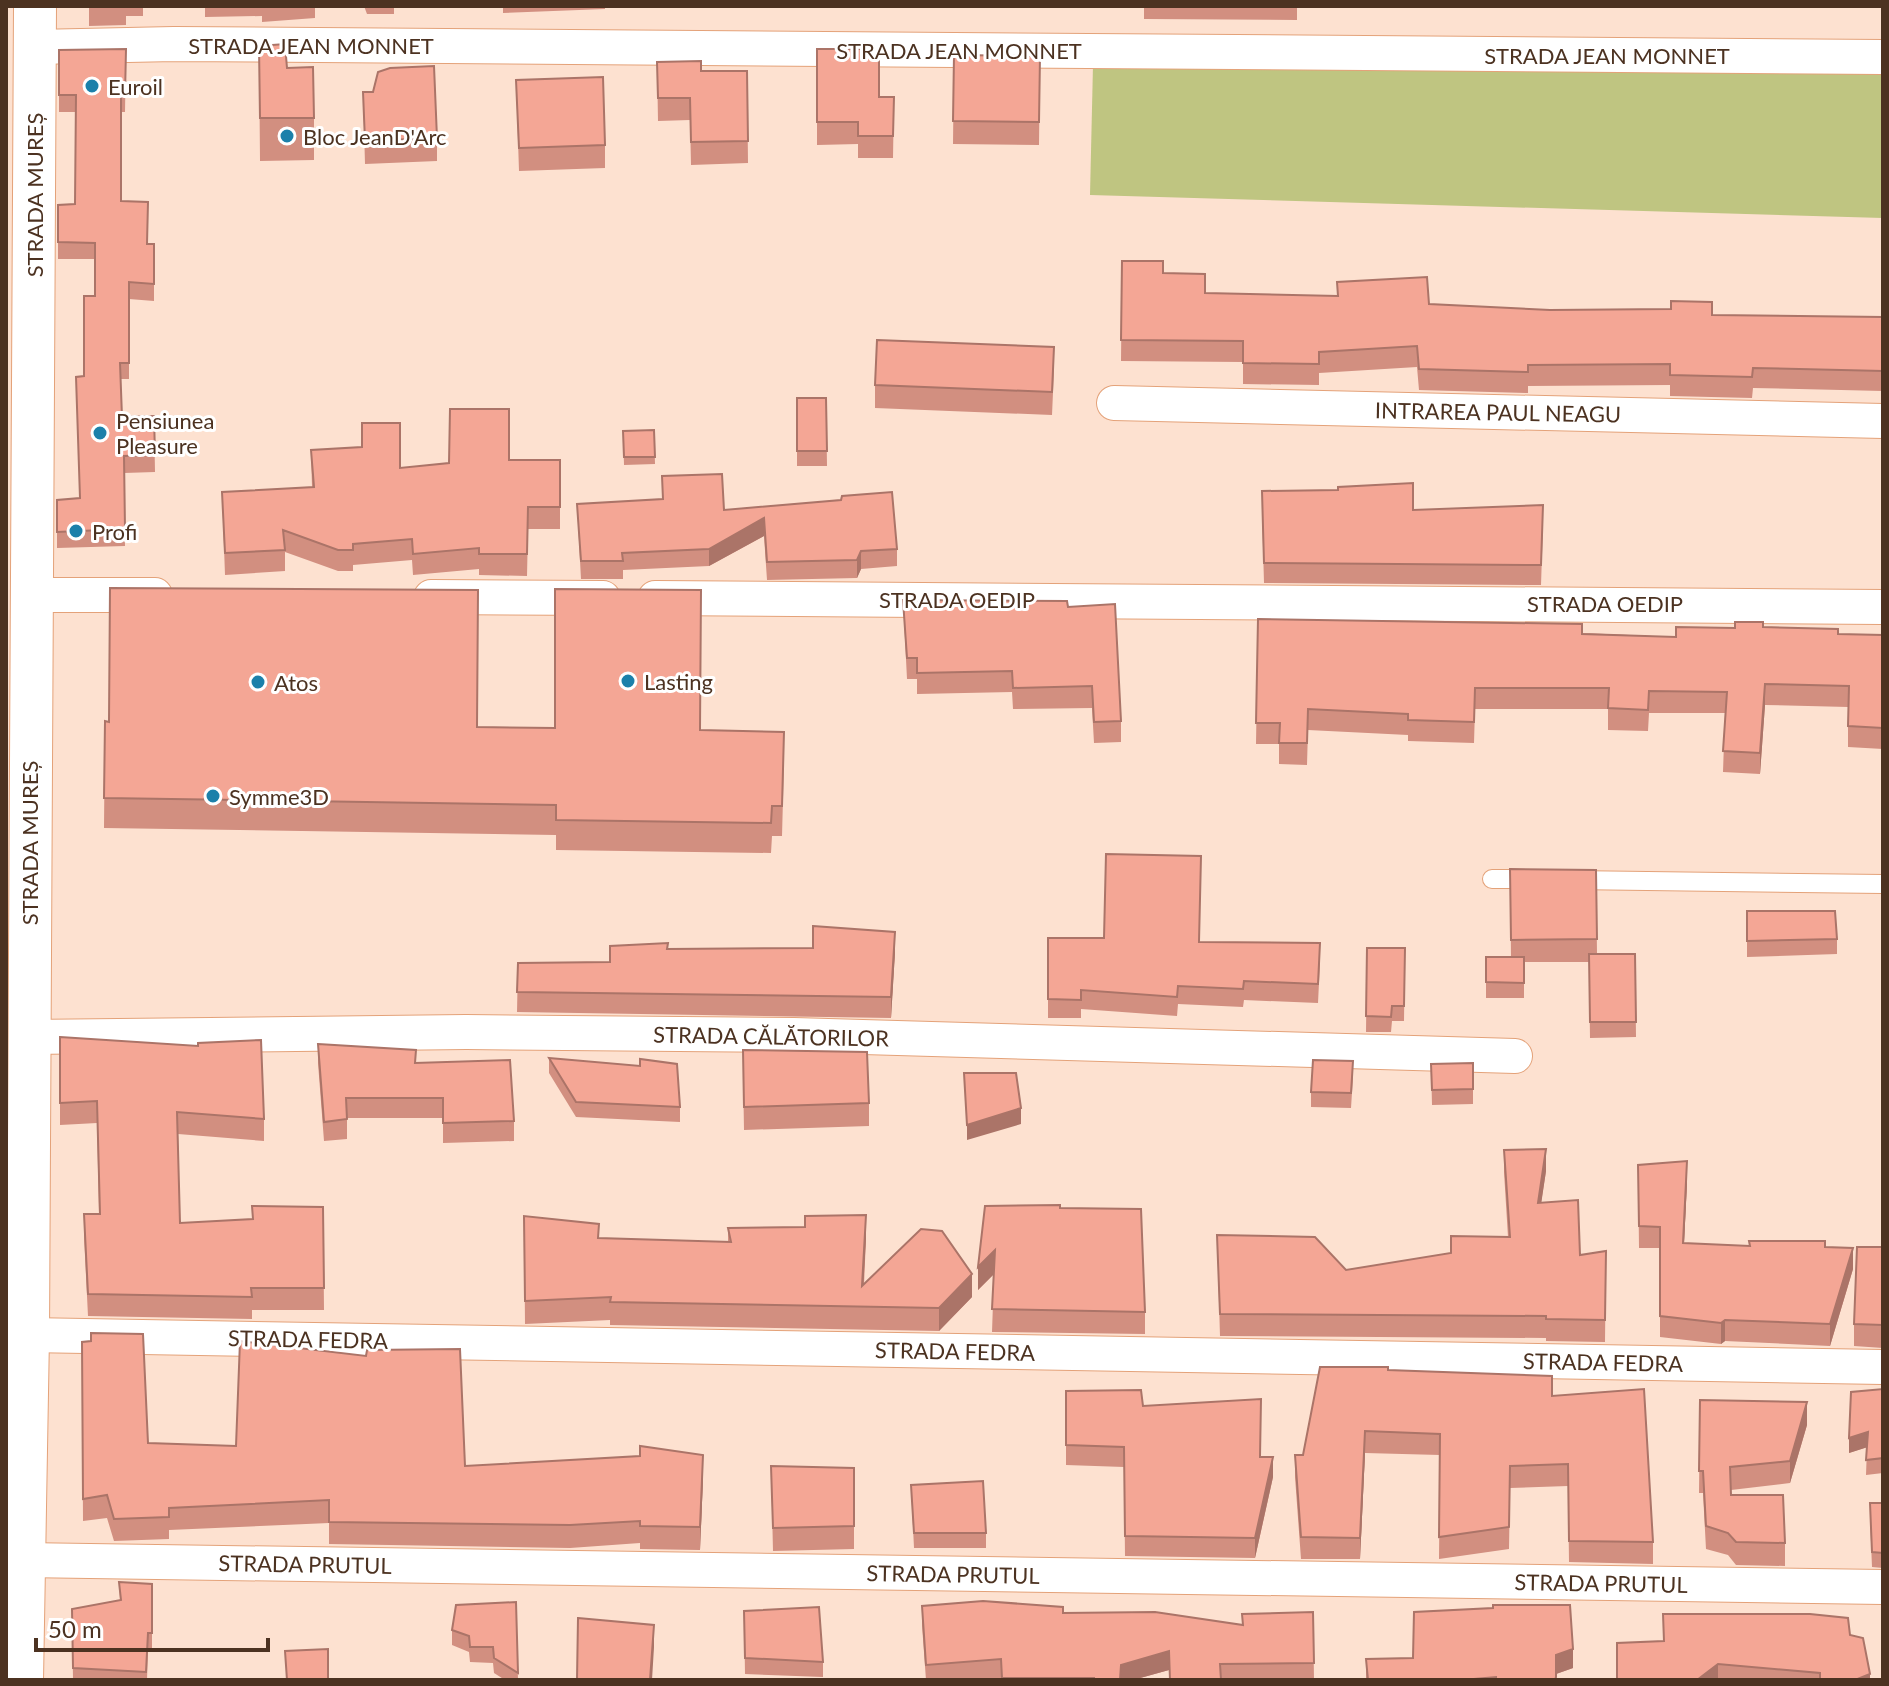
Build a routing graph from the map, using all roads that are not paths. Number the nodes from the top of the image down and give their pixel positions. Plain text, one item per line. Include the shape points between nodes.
1 (35, 26) edge
2 (1883, 57) edge
3 (1114, 403) dead end
4 (1883, 421) edge
5 (18, 540) edge
6 (31, 595) junction
7 (184, 595) edge
8 (391, 596) edge
9 (1883, 607) edge
10 (1492, 879) dead end
11 (1883, 884) edge
12 (1515, 1056) dead end
13 (20, 1060) edge
14 (28, 1335) junction
15 (1883, 1367) edge
16 (23, 1560) junction
17 (1883, 1587) edge
18 (22, 1680) edge

1 - 2 street, STRADA JEAN MONNET via 174,44
1 - 5 street, STRADA MUREȘ
3 - 4 street, INTRAREA PAUL NEAGU
5 - 6 street, STRADA MUREȘ
6 - 7 street
6 - 13 street, STRADA MUREȘ
8 - 9 street, STRADA OEDIP
10 - 11 lane
12 - 13 street, STRADA CĂLĂTORILOR via 794,1035 466,1032
13 - 14 street, STRADA MUREȘ
14 - 15 street, STRADA FEDRA
14 - 16 street, STRADA MUREȘ
16 - 17 street, STRADA PRUTUL
16 - 18 street, STRADA MUREȘ

